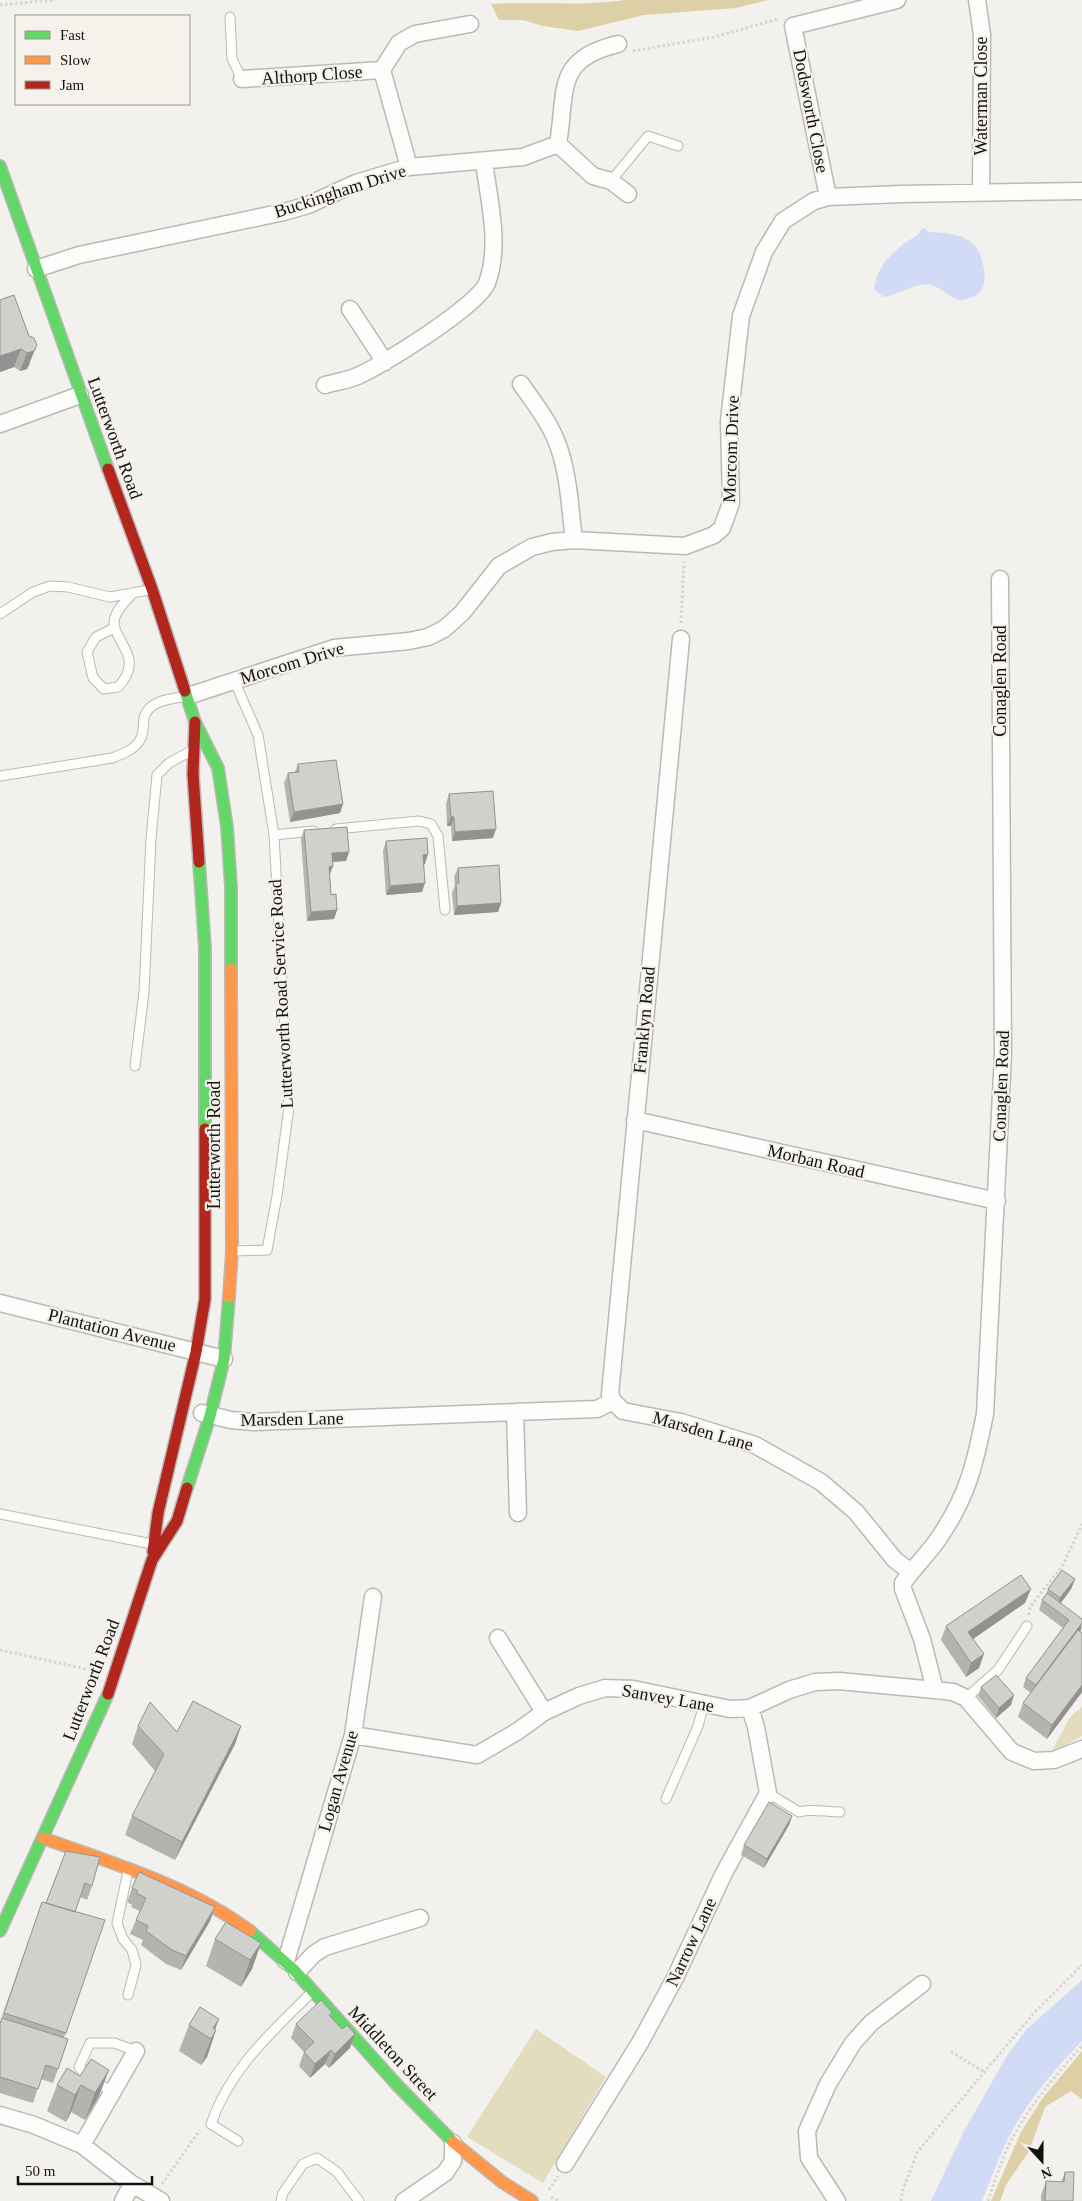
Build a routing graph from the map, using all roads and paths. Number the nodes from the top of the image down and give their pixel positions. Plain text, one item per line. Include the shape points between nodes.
1 (55, 0) edge
2 (897, 0) edge
3 (977, 0) edge
4 (0, 5) edge
5 (230, 17) dead end
6 (788, 22) junction
7 (470, 24) dead end
8 (618, 44) joint
9 (382, 70) junction
10 (242, 79) joint
11 (558, 144) junction
12 (678, 146) dead end
13 (484, 162) junction
14 (0, 166) edge
15 (409, 167) junction
16 (611, 181) junction
17 (1082, 191) edge
18 (981, 193) junction
19 (628, 194) dead end
20 (828, 197) junction
21 (36, 269) junction
22 (350, 309) dead end
23 (384, 362) junction
24 (521, 384) dead end
25 (325, 385) dead end
26 (80, 395) junction
27 (0, 424) edge
28 (574, 540) junction
29 (685, 546) junction
30 (1000, 579) dead end
31 (152, 589) junction
32 (131, 595) junction
33 (0, 614) edge
34 (114, 628) junction
35 (681, 639) joint
36 (234, 680) junction
37 (188, 696) junction
38 (195, 722) junction
39 (193, 750) junction
40 (206, 771) junction
41 (0, 776) edge
42 (274, 835) junction
43 (444, 910) dead end
44 (135, 1066) dead end
45 (635, 1120) junction
46 (997, 1201) junction
47 (219, 1251) junction
48 (0, 1302) edge
49 (196, 1352) junction
50 (224, 1359) junction
51 (613, 1401) junction
52 (184, 1408) junction
53 (515, 1412) junction
54 (210, 1416) junction
55 (165, 1481) junction
56 (187, 1487) junction
57 (518, 1513) dead end
58 (0, 1514) edge
59 (1082, 1524) edge
60 (154, 1544) junction
61 (152, 1560) junction
62 (910, 1572) junction
63 (373, 1597) dead end
64 (1027, 1626) joint
65 (498, 1638) dead end
66 (0, 1650) edge
67 (114, 1676) junction
68 (935, 1690) junction
69 (966, 1698) junction
70 (704, 1704) junction
71 (750, 1708) junction
72 (544, 1712) junction
73 (353, 1735) junction
74 (1082, 1749) edge
75 (768, 1793) junction
76 (666, 1799) dead end
77 (840, 1812) dead end
78 (43, 1838) junction
79 (128, 1870) junction
80 (420, 1918) dead end
81 (0, 1931) edge
82 (1082, 1965) edge
83 (291, 1966) junction
84 (922, 1984) dead end
85 (313, 1991) junction
86 (128, 1995) dead end
87 (1082, 2046) edge
88 (136, 2051) joint
89 (951, 2052) dead end
90 (984, 2072) junction
91 (113, 2091) junction
92 (0, 2114) edge
93 (211, 2124) junction
94 (238, 2142) dead end
95 (453, 2143) junction
96 (82, 2145) junction
97 (565, 2164) joint
98 (132, 2184) junction
99 (546, 2195) dead end
100 (158, 2199) edge
101 (122, 2201) edge
102 (281, 2201) edge
103 (359, 2201) edge
104 (404, 2201) edge
105 (532, 2201) edge
106 (837, 2201) edge
107 (901, 2201) edge
108 (988, 2201) edge

1 - 4 path
2 - 6 street
3 - 18 street, Waterman Close via 982,35
5 - 10 lane via 232,59
6 - 8 path via 622,53
6 - 20 street, Dodsworth Close
7 - 9 street, Althorp Close via 415,34 399,44
8 - 11 street via 596,49 578,60 566,79
9 - 10 street, Althorp Close
9 - 15 street, Althorp Close
11 - 13 street, Buckingham Drive via 523,157
11 - 16 street via 593,176
12 - 16 lane via 648,136
13 - 15 street, Buckingham Drive
13 - 23 street via 493,233 493,256 487,284 464,310
14 - 21 main road, Lutterworth Road
15 - 21 street, Buckingham Drive via 356,183 284,212 78,254
16 - 19 street
17 - 18 street, Morcom Drive
18 - 20 street, Morcom Drive
20 - 29 street, Morcom Drive via 814,201 783,221 764,252 741,316 729,421 731,503 727,518 714,534
21 - 26 main road, Lutterworth Road
22 - 23 street
23 - 25 street via 356,377
24 - 28 street via 543,415 559,447
26 - 27 street
26 - 31 main road, Lutterworth Road
28 - 29 street, Morcom Drive
28 - 36 street, Morcom Drive via 552,542 514,556 487,578 462,613 444,629 428,637 334,648
29 - 35 path
30 - 46 street, Conaglen Road via 1003,1054
31 - 32 lane
31 - 37 main road, Lutterworth Road
32 - 33 lane via 110,597 50,586 25,597
32 - 34 lane via 114,618
34 - 34 lane via 127,648 127,674 118,687 104,689 92,678 87,652 96,637
35 - 45 street, Franklyn Road
36 - 37 street, Morcom Drive
36 - 42 lane, Lutterworth Road Service Road via 258,735
37 - 38 main road, Lutterworth Road
37 - 41 lane via 162,700 150,707 145,715 141,739 126,752 112,758
38 - 39 main road, Lutterworth Road
38 - 40 main road, Lutterworth Road
39 - 40 main road, Lutterworth Road
39 - 44 lane via 169,763 157,775 144,992
40 - 47 main road, Lutterworth Road via 205,948
40 - 47 main road, Lutterworth Road via 227,827 231,887
42 - 43 lane via 419,821 431,824 438,836
42 - 47 lane, Lutterworth Road Service Road via 289,1107 267,1250
45 - 46 street, Morban Road
45 - 51 street, Franklyn Road via 610,1394
46 - 62 street, Conaglen Road via 985,1414 975,1467 952,1517
47 - 49 main road, Lutterworth Road via 205,1299
47 - 50 main road, Lutterworth Road
48 - 49 street, Plantation Avenue
49 - 50 street, Plantation Avenue
49 - 52 main road, Lutterworth Road
50 - 54 main road, Lutterworth Road
51 - 53 street, Marsden Lane via 597,1409
51 - 62 street, Marsden Lane via 623,1411 681,1422 755,1445 820,1482 856,1512 895,1560
52 - 54 street, Marsden Lane
52 - 55 main road, Lutterworth Road
53 - 54 street, Marsden Lane via 253,1422
53 - 57 street
54 - 56 main road, Lutterworth Road
55 - 56 main road
55 - 60 main road, Lutterworth Road
56 - 61 main road, Lutterworth Road via 177,1521
58 - 60 lane
59 - 64 path via 1063,1565 1030,1607
60 - 61 main road, Lutterworth Road
61 - 67 main road, Lutterworth Road
62 - 68 street via 903,1589 922,1639
63 - 73 street, Logan Avenue
64 - 69 lane via 998,1670
65 - 72 street
66 - 67 path
67 - 78 main road, Lutterworth Road
68 - 69 street via 953,1692
68 - 71 street, Sanvey Lane via 840,1681 815,1682
69 - 74 street via 1012,1752 1034,1761 1054,1760
70 - 71 street, Sanvey Lane via 730,1709
70 - 72 street, Sanvey Lane via 633,1689 606,1688
70 - 76 lane via 698,1726
71 - 75 street
72 - 73 street, Sanvey Lane via 477,1755
73 - 83 street, Logan Avenue
75 - 77 lane via 799,1812
75 - 97 street, Narrow Lane via 724,1873 650,2025
78 - 79 main road, Middleton Street
78 - 81 main road, Lutterworth Road
79 - 83 main road, Middleton Street via 231,1916
79 - 86 lane via 117,1923 122,1939 132,1950 136,1965
80 - 83 street via 325,1948
82 - 90 path via 1034,2013
83 - 85 main road, Middleton Street
84 - 106 street via 871,2023 853,2043 828,2084 807,2132 810,2158
85 - 93 lane via 249,2054 219,2102
85 - 95 main road, Middleton Street
87 - 108 path via 1046,2088 1022,2123 1006,2153
88 - 91 street
88 - 91 lane via 114,2043 90,2043 79,2067 91,2080
89 - 90 path
90 - 107 path via 918,2151
91 - 96 street
92 - 96 street
93 - 94 lane
93 - 100 path via 201,2128
95 - 104 street via 453,2161 446,2173
95 - 105 main road, Middleton Street via 509,2188
96 - 98 street
97 - 99 path
98 - 100 street
98 - 101 street
102 - 103 lane via 303,2164 317,2158 337,2172

